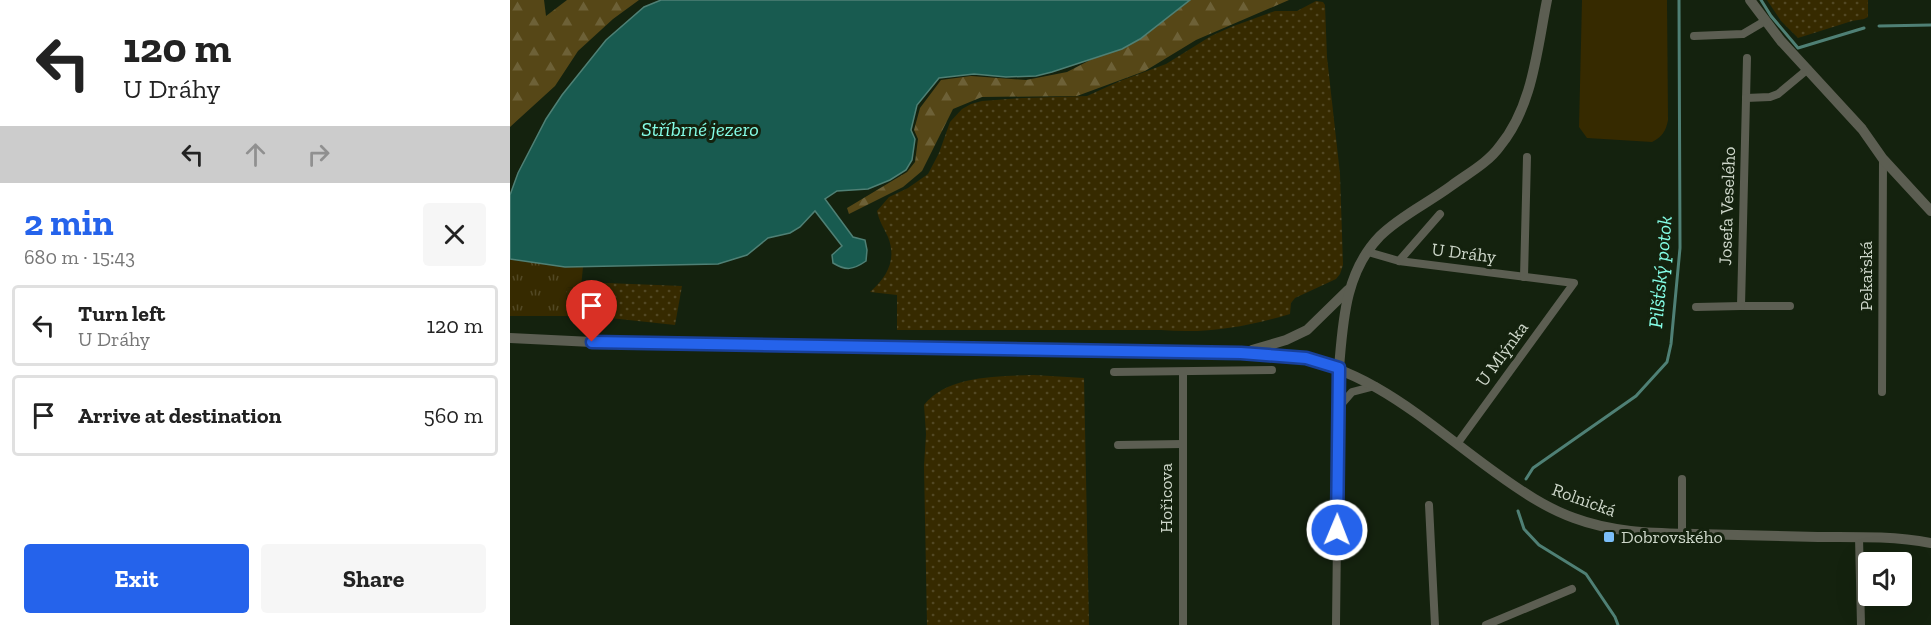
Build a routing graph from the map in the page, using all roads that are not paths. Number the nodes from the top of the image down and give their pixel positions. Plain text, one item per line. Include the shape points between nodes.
1 (1547, 0) edge
2 (1750, 0) edge
3 (1766, 21) junction
4 (1694, 36) dead end
5 (1747, 58) dead end
6 (1808, 69) junction
7 (1746, 98) junction
8 (1527, 157) dead end
9 (1883, 159) junction
10 (1931, 212) edge
11 (1440, 214) dead end
12 (1368, 252) junction
13 (1399, 261) junction
14 (1524, 277) junction
15 (1574, 284) joint
16 (1349, 290) junction
17 (1741, 306) junction
18 (1790, 306) dead end
19 (1696, 307) dead end
20 (510, 338) edge
21 (1241, 353) junction
22 (1339, 368) junction
23 (1272, 370) dead end
24 (1114, 372) dead end
25 (1183, 372) junction
26 (1375, 386) junction
27 (1882, 392) dead end
28 (1338, 407) junction
29 (1183, 444) junction
30 (1457, 444) junction
31 (1118, 445) dead end
32 (1682, 479) dead end
33 (1429, 505) dead end
34 (1682, 534) junction
35 (1859, 537) junction
36 (1931, 543) edge
37 (1572, 589) dead end
38 (1183, 625) edge
39 (1336, 625) edge
40 (1435, 625) edge
41 (1486, 625) edge
42 (1861, 625) edge

1 - 12 street via 1529,88 1515,126 1484,162 1397,223
2 - 3 street
3 - 4 street via 1743,34
3 - 6 street
5 - 7 street, Josefa Veselého
6 - 7 street via 1778,94
6 - 9 street via 1862,129
7 - 17 street, Josefa Veselého
8 - 14 street
9 - 10 street
9 - 27 street, Pekařská
11 - 13 street, U Dráhy
12 - 13 street, U Dráhy
12 - 16 street
13 - 14 street, U Dráhy
14 - 15 street, U Dráhy
15 - 30 street, U Mlýnka
16 - 21 street via 1307,330
16 - 22 street
17 - 18 street
17 - 19 street
20 - 21 street
21 - 22 street via 1306,358
22 - 26 street, Rolnická
22 - 28 street
23 - 25 street
24 - 25 street
25 - 29 street, Hořicova
26 - 28 street via 1352,392
26 - 30 street, Rolnická
28 - 39 street
29 - 31 street
29 - 38 street, Hořicova
30 - 34 street, Rolnická via 1520,490 1564,514 1616,530
32 - 34 street
33 - 40 street
34 - 35 street, Rolnická
35 - 36 street, Rolnická
35 - 42 street
37 - 41 street

